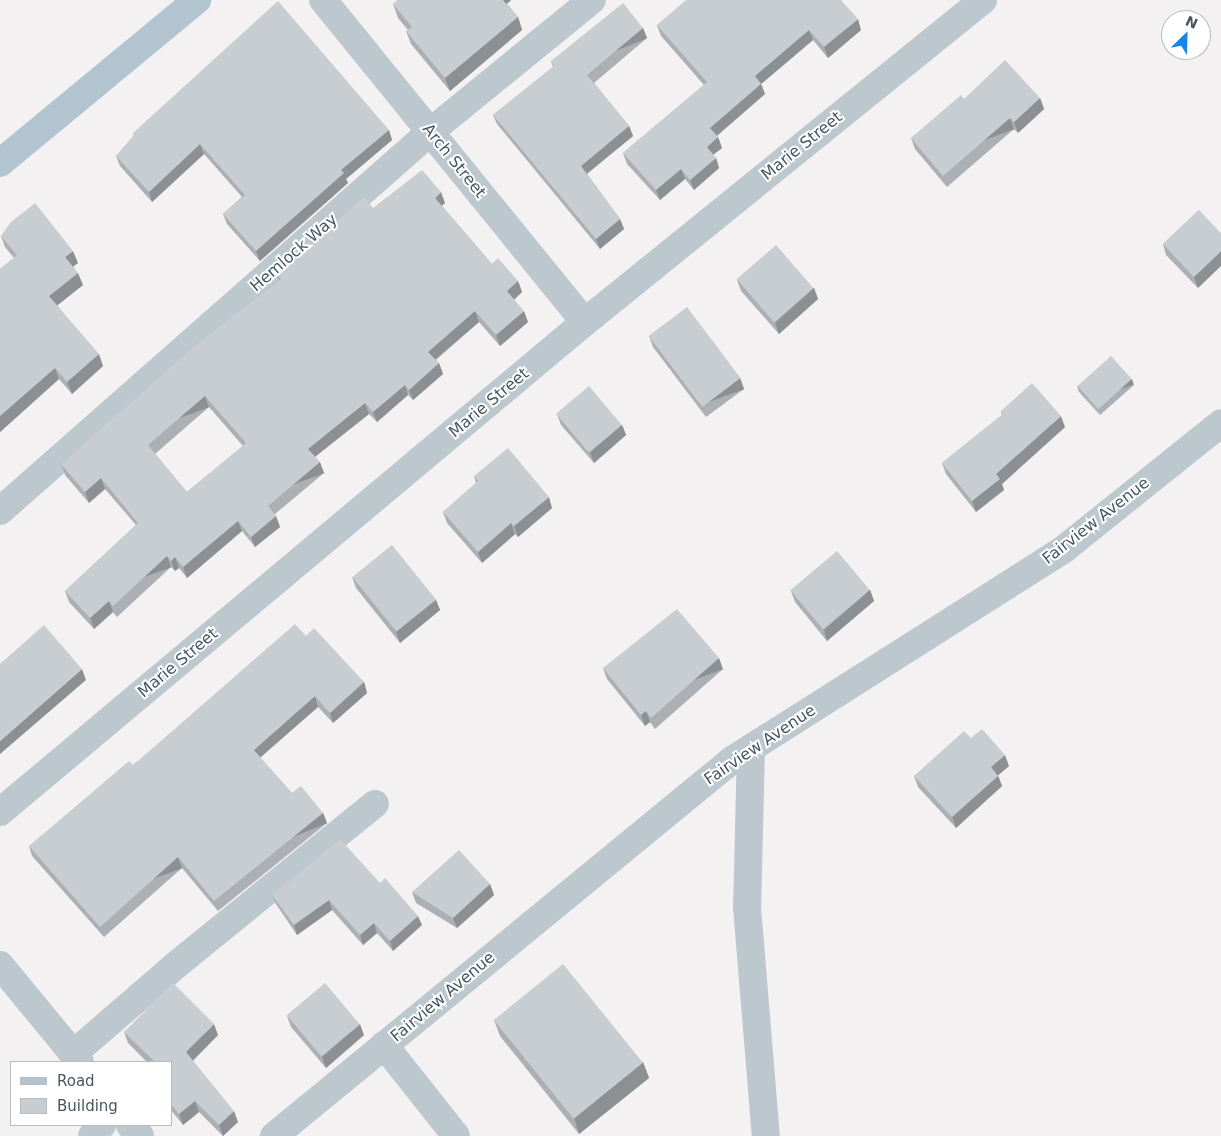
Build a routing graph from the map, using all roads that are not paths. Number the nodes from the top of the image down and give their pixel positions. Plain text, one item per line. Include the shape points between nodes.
1 (197, 0) edge
2 (322, 0) edge
3 (592, 0) edge
4 (983, 0) edge
5 (430, 132) junction
6 (0, 163) edge
7 (585, 322) junction
8 (1221, 422) edge
9 (0, 511) edge
10 (751, 748) junction
11 (375, 804) dead end
12 (0, 812) edge
13 (0, 965) edge
14 (384, 1045) junction
15 (77, 1058) edge
16 (101, 1126) edge
17 (131, 1126) edge
18 (92, 1136) edge
19 (140, 1136) edge
20 (274, 1136) edge
21 (456, 1136) edge
22 (766, 1136) edge

1 - 6 main road
2 - 5 street, Arch Street
3 - 5 street, Hemlock Way
4 - 7 street, Marie Street
5 - 7 street, Arch Street
5 - 9 street, Hemlock Way
7 - 12 street, Marie Street
8 - 10 street, Fairview Avenue via 1064,549
10 - 14 street, Fairview Avenue via 621,848
10 - 22 street via 747,908
11 - 15 street via 176,965
13 - 15 street
14 - 20 street, Fairview Avenue
14 - 21 street
16 - 18 street
17 - 19 street

